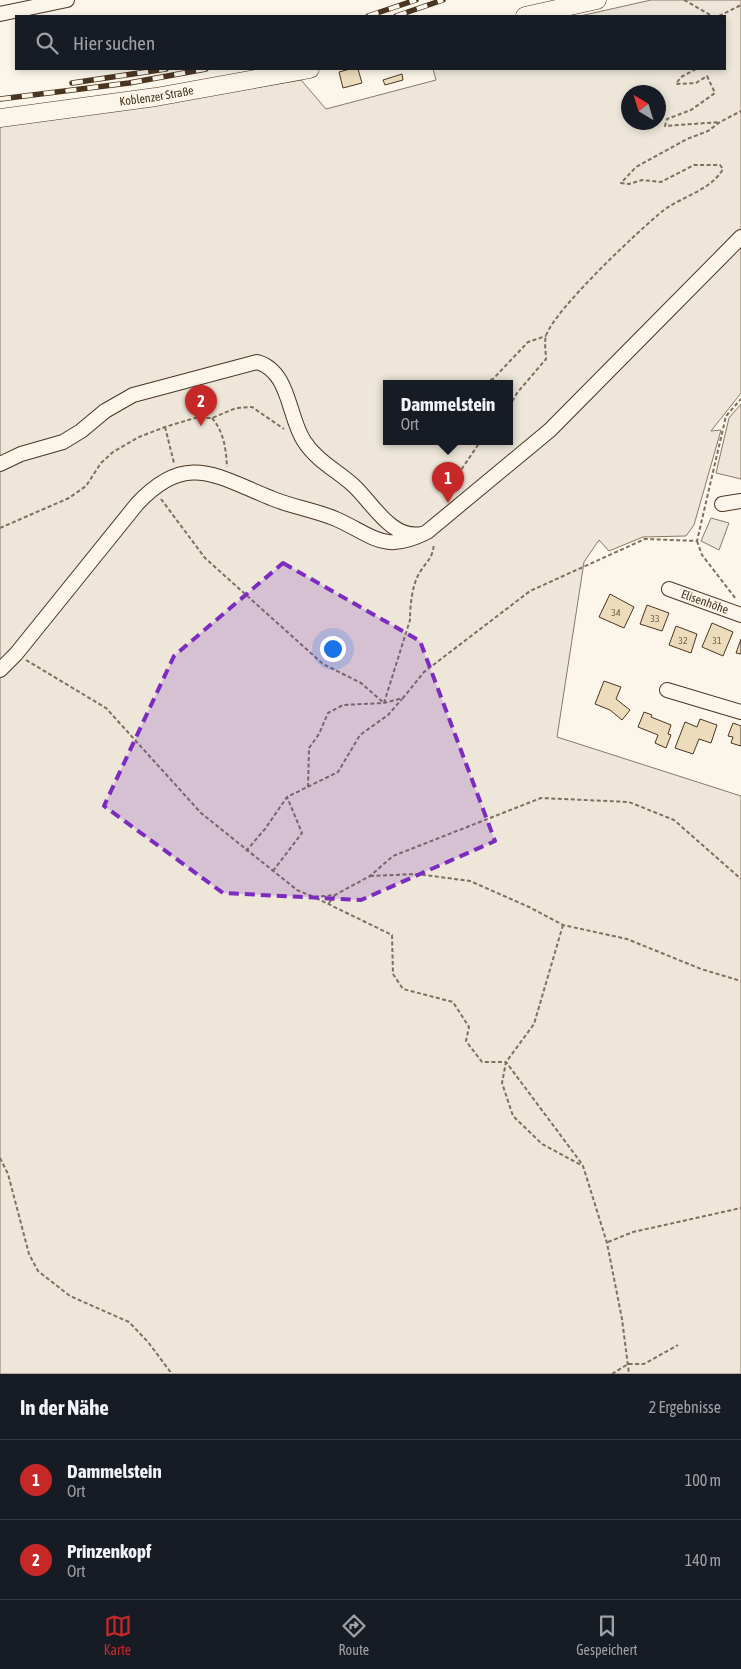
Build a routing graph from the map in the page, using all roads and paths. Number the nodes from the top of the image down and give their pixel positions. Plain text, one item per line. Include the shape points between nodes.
1 (66, 0) edge
2 (597, 0) edge
3 (684, 0) edge
4 (741, 5) edge
5 (0, 14) edge
6 (530, 15) edge
7 (710, 15) edge
8 (721, 15) edge
9 (304, 70) edge
10 (694, 70) edge
11 (741, 111) edge
12 (0, 118) edge
13 (720, 122) junction
14 (741, 237) edge
15 (546, 336) junction
16 (490, 380) edge
17 (741, 399) edge
18 (513, 400) edge
19 (212, 418) junction
20 (165, 427) junction
21 (298, 432) junction
22 (478, 445) edge
23 (0, 464) edge
24 (177, 475) junction
25 (228, 478) junction
26 (154, 488) junction
27 (458, 492) dead end
28 (741, 501) edge
29 (722, 504) dead end
30 (0, 528) edge
31 (431, 529) junction
32 (697, 541) junction
33 (668, 589) dead end
34 (741, 615) edge
35 (16, 654) junction
36 (0, 670) edge
37 (667, 690) dead end
38 (403, 698) junction
39 (384, 704) junction
40 (741, 712) edge
41 (308, 787) junction
42 (287, 797) junction
43 (246, 851) junction
44 (273, 871) junction
45 (370, 876) junction
46 (741, 879) edge
47 (335, 895) junction
48 (314, 896) junction
49 (328, 904) junction
50 (563, 925) junction
51 (741, 981) edge
52 (506, 1062) junction
53 (0, 1158) edge
54 (583, 1166) junction
55 (741, 1208) edge
56 (607, 1242) junction
57 (678, 1345) dead end
58 (628, 1364) junction
59 (172, 1374) edge
60 (612, 1374) edge
61 (629, 1374) edge

1 - 5 street
2 - 6 main road
3 - 7 path
4 - 8 path
9 - 12 main road, Koblenzer Straße via 156,97
10 - 13 path via 676,84 696,83 707,76 715,93 691,110 667,119 665,126
11 - 13 path
13 - 15 path via 636,167 621,182 661,182 694,165 720,165 723,169 718,179 665,209 631,240 563,310
14 - 31 street via 550,430
15 - 16 path via 528,342
15 - 18 path via 546,359
17 - 32 path via 726,416
19 - 20 path via 195,418
19 - 21 path via 236,408 252,407 279,426
19 - 25 path via 220,427
20 - 24 path
20 - 30 path via 113,452 101,463 86,486 69,498
21 - 23 street via 280,380 265,364 251,362 133,395 114,404 64,442 21,454
21 - 31 street via 315,454 353,485 385,520 416,535
22 - 27 path via 460,473
24 - 25 street via 209,473
24 - 26 street
25 - 31 street via 272,499 333,518 386,542 404,543
26 - 35 street via 129,514
26 - 39 path via 205,558 323,664 360,683
28 - 29 street
31 - 39 path via 432,558 419,573 410,620
32 - 34 path via 702,555 734,595
32 - 38 path via 645,539 530,591 424,672
33 - 34 street, Elisenhöhe
35 - 36 street
35 - 43 path via 106,708 201,813
37 - 40 street
38 - 39 path
38 - 41 path via 388,715 360,735 338,772
39 - 41 path via 343,705 328,713 309,748
41 - 42 path
42 - 43 path
42 - 44 path via 302,833
43 - 44 path
44 - 48 path via 296,890
45 - 46 path via 393,856 542,798 629,802 674,820
45 - 47 path
45 - 50 path via 417,874 470,882
47 - 48 path
47 - 49 path
48 - 49 path
49 - 52 path via 392,935 393,974 402,989 453,1002 469,1027 466,1041 482,1062
50 - 51 path via 627,939 701,969
50 - 52 path via 534,1024
52 - 54 path
52 - 54 path via 502,1083 513,1116 542,1144
53 - 59 path via 8,1174 29,1254 38,1271 70,1296 129,1322
54 - 56 path
55 - 56 path via 633,1232
56 - 58 path
57 - 58 path via 644,1364
58 - 60 path
58 - 61 path

